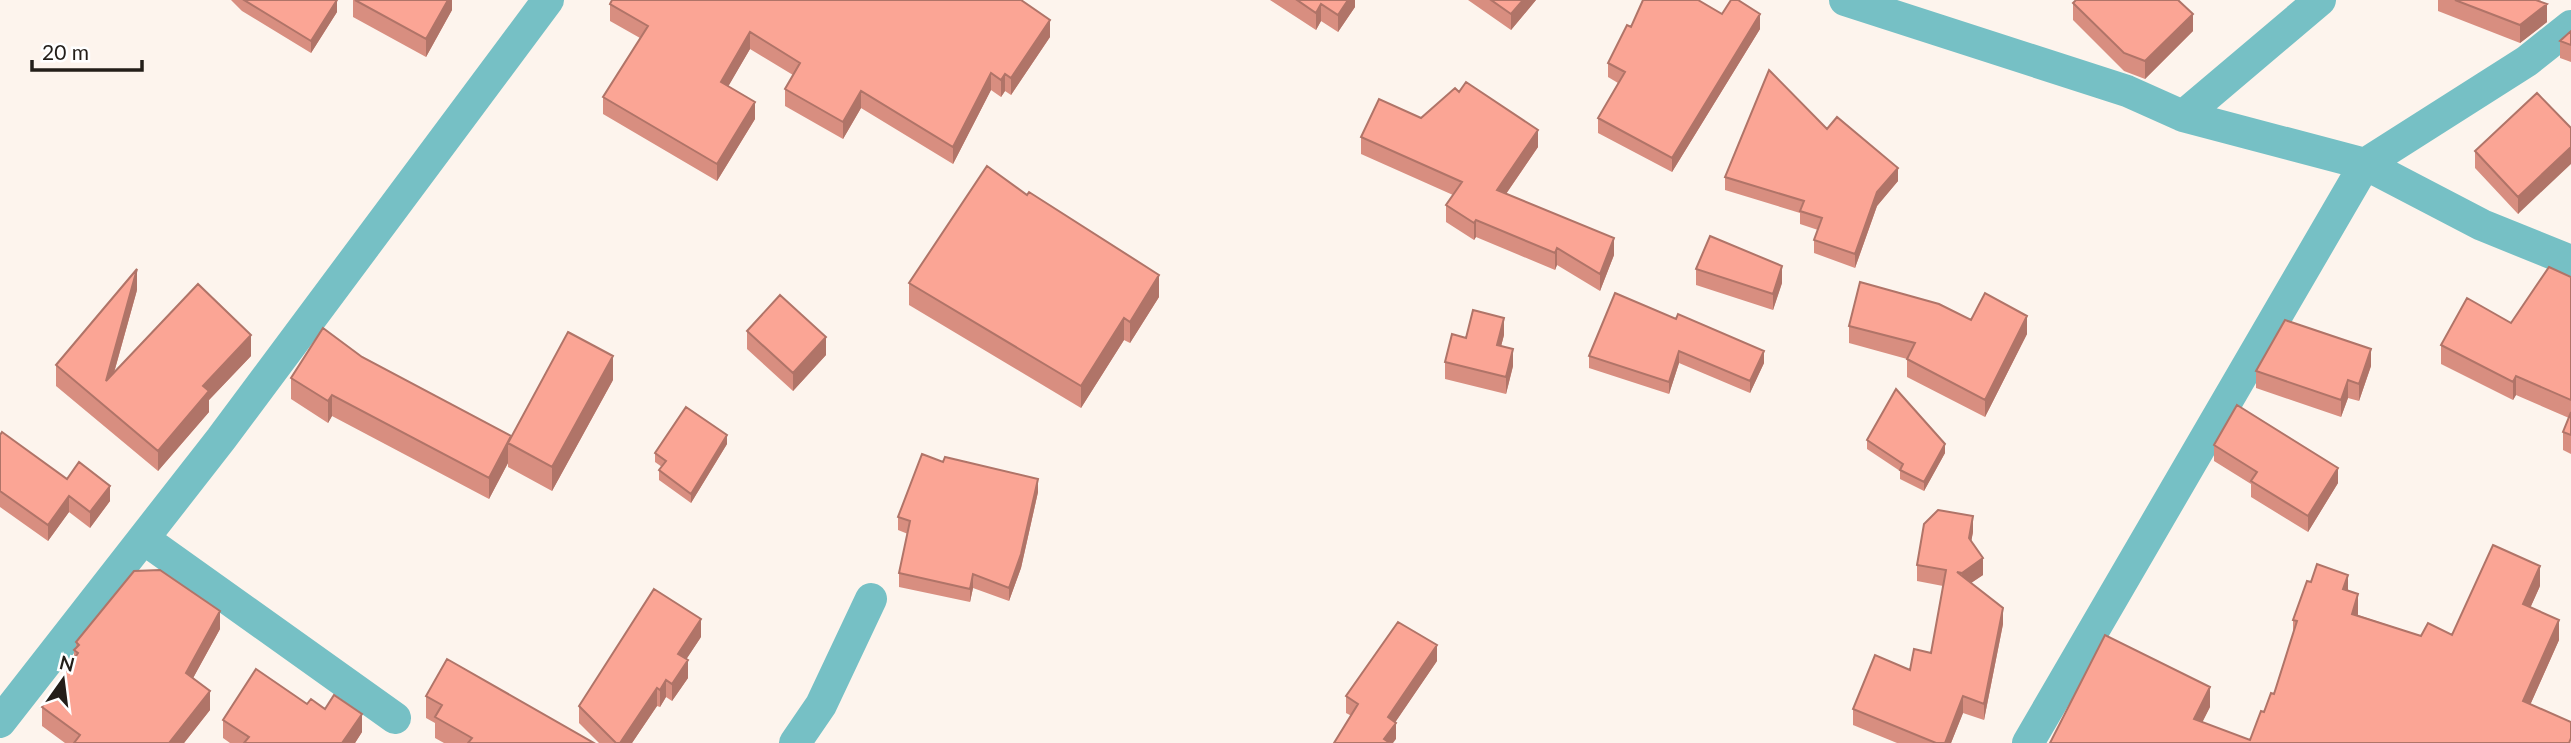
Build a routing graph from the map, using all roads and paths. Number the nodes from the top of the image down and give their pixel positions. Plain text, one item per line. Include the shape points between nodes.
1 (548, 0) edge
2 (1845, 0) edge
3 (2320, 0) edge
4 (2571, 26) edge
5 (2183, 116) junction
6 (2365, 164) junction
7 (2571, 261) edge
8 (144, 539) junction
9 (871, 598) dead end
10 (395, 718) dead end
11 (0, 722) edge
12 (795, 743) edge
13 (2028, 743) edge

1 - 8 street
2 - 5 street via 2127,91
3 - 5 street
4 - 6 street via 2527,61
5 - 6 street
6 - 7 street via 2482,225
6 - 13 street
8 - 10 street
8 - 11 street
9 - 12 street via 821,705

